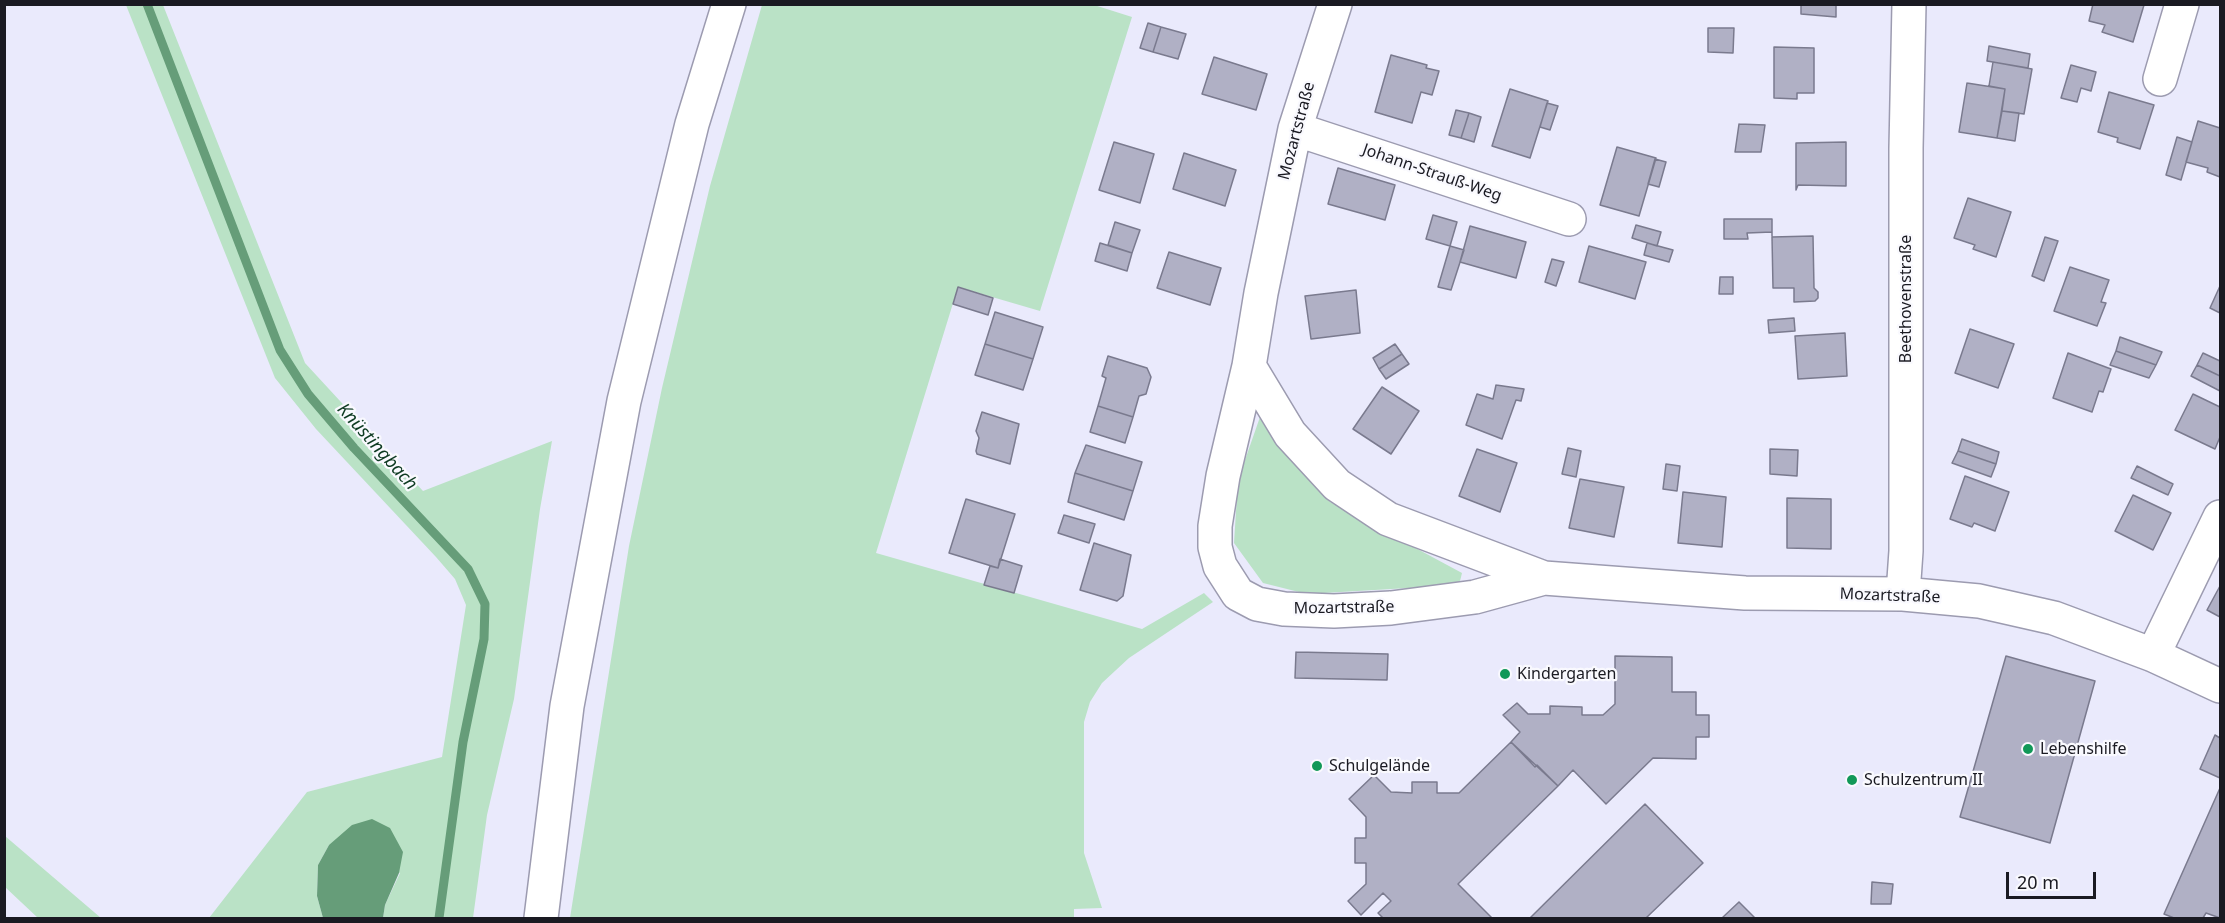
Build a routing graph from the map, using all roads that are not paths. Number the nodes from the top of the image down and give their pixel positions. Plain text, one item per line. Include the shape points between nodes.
1 (729, 4) edge
2 (1335, 4) edge
3 (1909, 4) edge
4 (2182, 4) edge
5 (2160, 79) dead end
6 (1295, 129) junction
7 (1569, 219) dead end
8 (1249, 366) junction
9 (2220, 517) edge
10 (1544, 578) junction
11 (1903, 594) junction
12 (2153, 655) junction
13 (2220, 686) edge
14 (541, 918) edge

1 - 14 street via 692,124 624,400 567,706
2 - 6 street, Mozartstraße
3 - 11 street, Beethovenstraße
4 - 5 street
6 - 7 street, Johann-Strauß-Weg
6 - 8 street, Mozartstraße
8 - 10 street, Mozartstraße via 1290,434 1337,485 1388,519
8 - 10 street, Mozartstraße via 1215,526 1220,566 1238,594 1257,604 1284,609 1357,610 1475,597
9 - 12 street
10 - 11 street, Mozartstraße via 1745,593
11 - 12 street, Mozartstraße via 1979,601 2054,618
12 - 13 street, Mozartstraße

